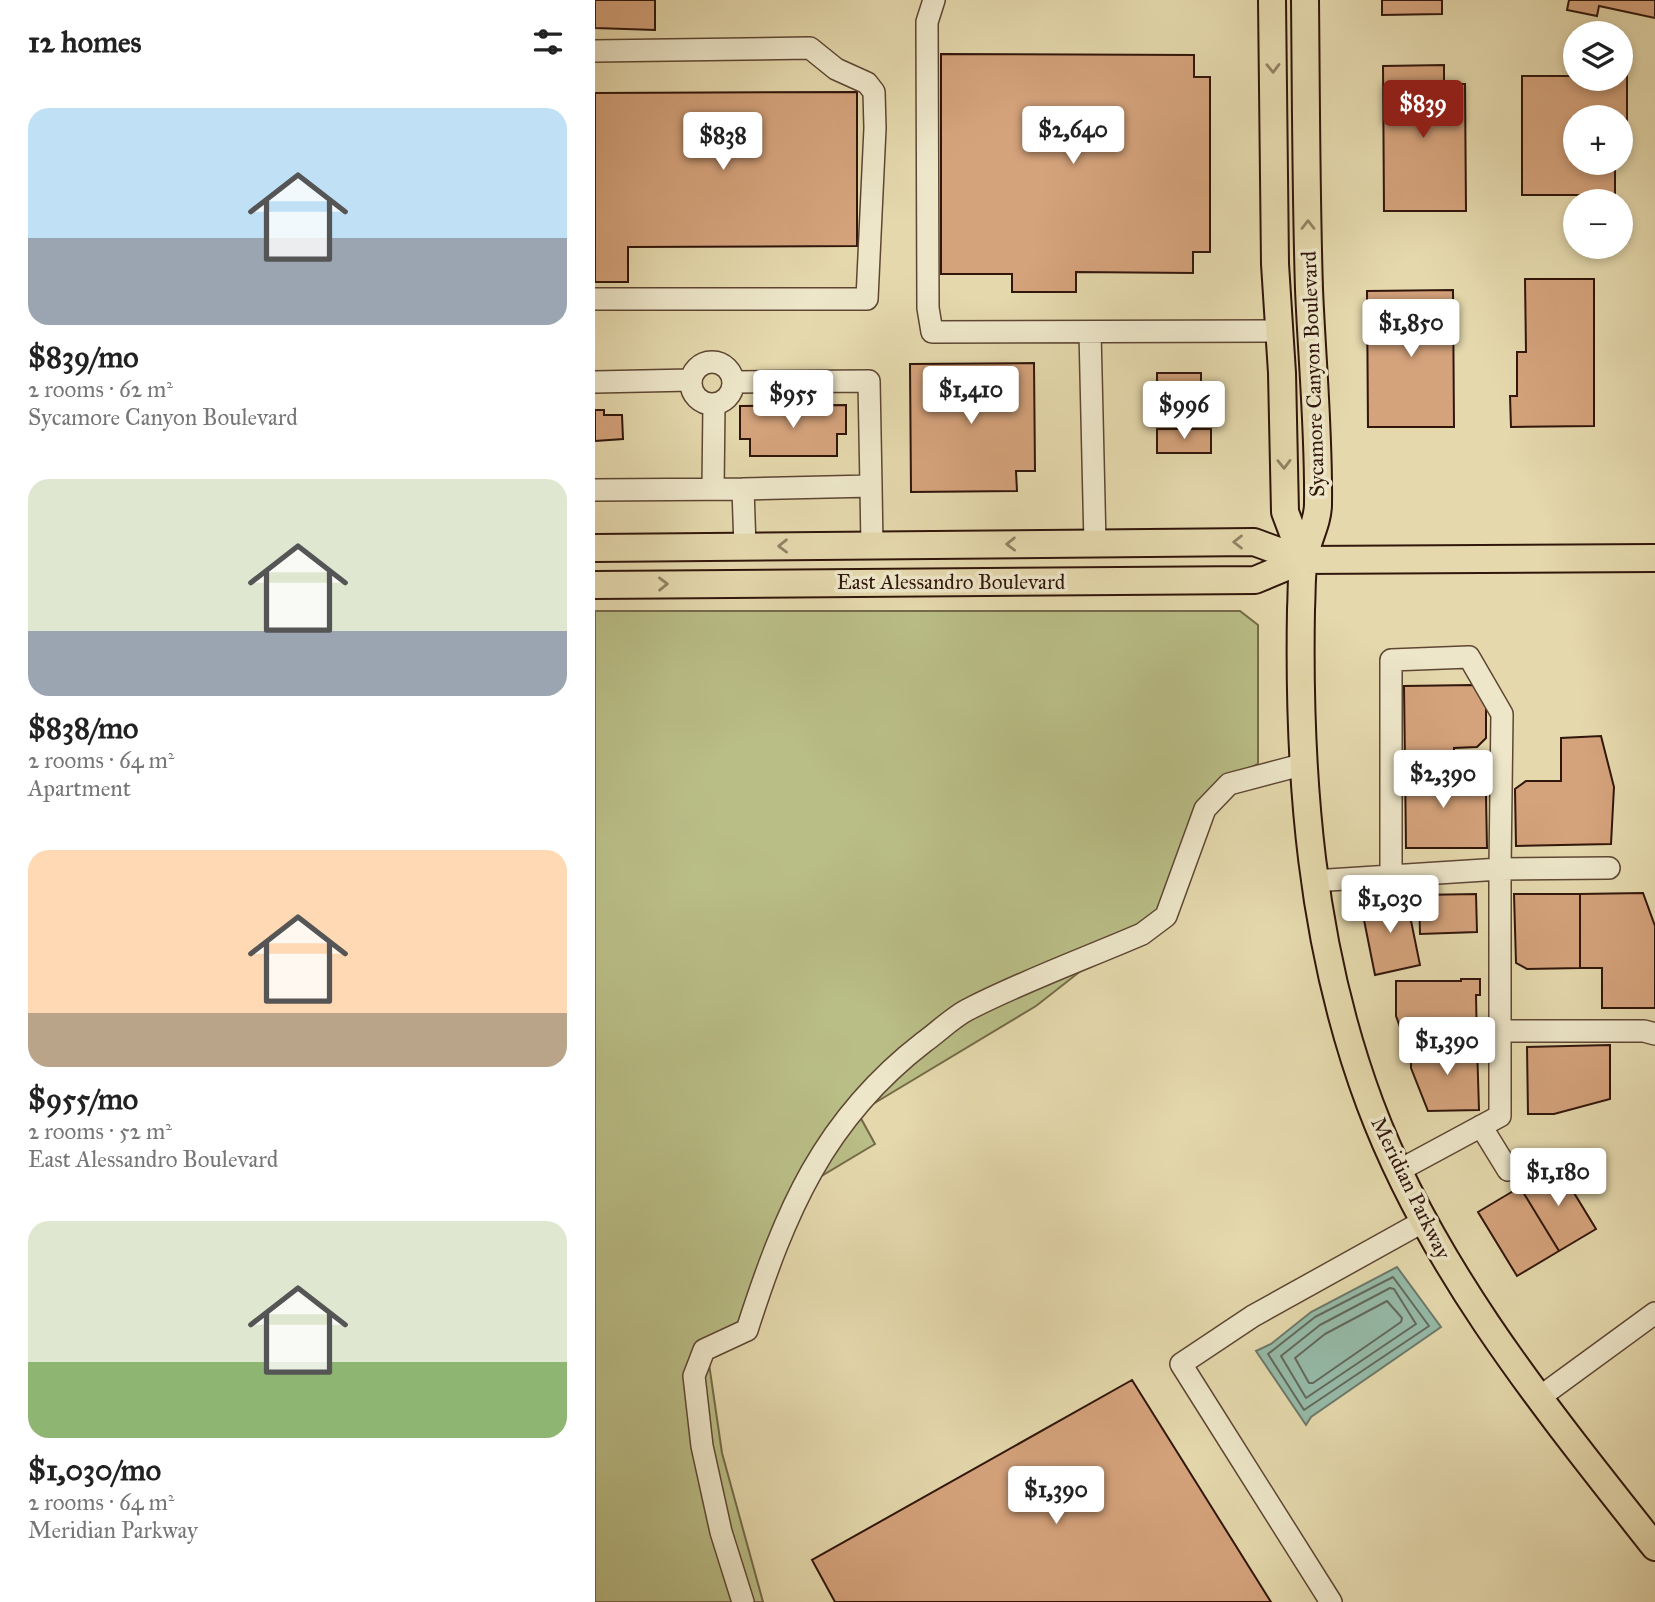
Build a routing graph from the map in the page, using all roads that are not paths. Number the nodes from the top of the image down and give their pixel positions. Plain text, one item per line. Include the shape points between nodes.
1 (934, 0) edge
2 (1272, 0) edge
3 (1305, 0) edge
4 (595, 51) edge
5 (595, 299) edge
6 (1278, 331) junction
7 (1090, 332) junction
8 (691, 380) junction
9 (595, 382) edge
10 (733, 382) junction
11 (714, 404) junction
12 (871, 486) junction
13 (713, 489) junction
14 (743, 489) junction
15 (595, 490) edge
16 (1095, 544) junction
17 (872, 545) junction
18 (745, 547) junction
19 (595, 548) edge
20 (1655, 558) edge
21 (1303, 560) junction
22 (595, 585) edge
23 (1305, 764) junction
24 (1609, 868) dead end
25 (1500, 869) junction
26 (1391, 874) junction
27 (1313, 881) junction
28 (1499, 1031) junction
29 (1655, 1034) edge
30 (1481, 1126) junction
31 (1508, 1170) dead end
32 (1398, 1171) junction
33 (1424, 1221) junction
34 (1655, 1314) edge
35 (1540, 1397) junction
36 (1655, 1547) edge
37 (743, 1602) edge
38 (1331, 1602) edge

1 - 7 street via 927,22 928,308 932,332
2 -> 6 main road, Sycamore Canyon Boulevard
21 -> 3 main road, Sycamore Canyon Boulevard via 1318,510 1308,263
4 - 5 street via 810,48 836,69 867,83 873,92 875,128 867,299
6 - 7 street
6 -> 21 main road, Sycamore Canyon Boulevard via 1285,512
7 - 16 street
8 - 9 street
8 - 10 street via 697,368 709,362 728,369
8 - 11 street via 697,398
10 - 11 street via 726,399
10 - 12 street via 869,381
11 - 13 street
12 - 14 street
12 - 17 street
13 - 14 street
13 - 15 street
14 - 18 street
16 -> 17 main road, East Alessandro Boulevard
21 -> 16 main road, East Alessandro Boulevard via 1254,542
17 -> 18 main road, East Alessandro Boulevard
18 - 19 main road, East Alessandro Boulevard
20 - 21 main road, East Alessandro Boulevard
22 -> 21 main road, East Alessandro Boulevard via 1255,580
21 - 23 main road, Meridian Parkway
23 - 27 main road, Meridian Parkway
23 - 37 street via 1229,784 1205,809 1166,916 1142,934 965,1012 900,1061 837,1130 803,1181 747,1330 703,1349 694,1376 702,1446 720,1532
24 - 25 street
25 - 26 street
25 - 26 street via 1502,714 1469,657 1391,660
25 - 28 street
26 - 27 street
27 - 32 main road, Meridian Parkway via 1348,1040
28 - 29 street
28 - 30 street via 1500,1116
30 - 31 street
30 - 32 street
32 - 33 main road, Meridian Parkway
33 - 35 main road, Meridian Parkway via 1471,1302
33 - 38 street via 1253,1316 1181,1364
34 - 35 street
35 - 36 main road, Meridian Parkway

